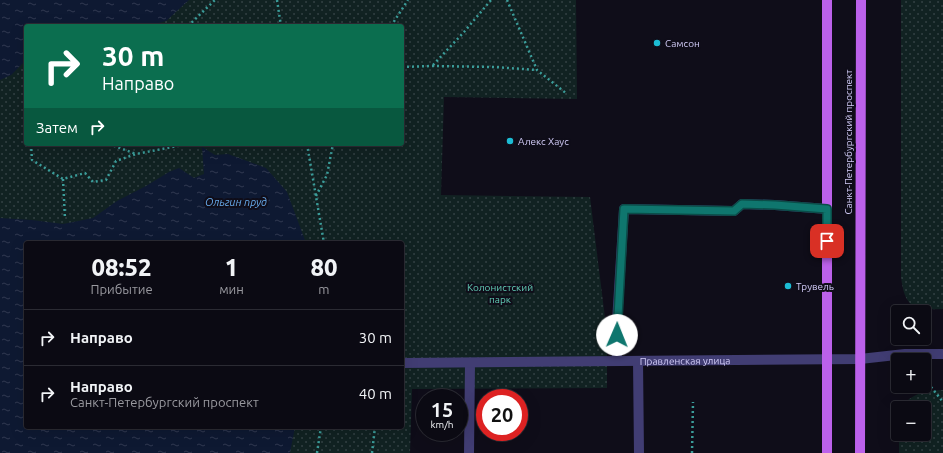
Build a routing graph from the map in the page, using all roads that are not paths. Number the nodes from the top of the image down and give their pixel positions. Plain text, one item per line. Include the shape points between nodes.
1 (827, 0) edge
2 (861, 0) edge
3 (827, 209) junction
4 (943, 354) edge
5 (860, 358) junction
6 (827, 359) junction
7 (617, 361) junction
8 (638, 361) junction
9 (404, 363) edge
10 (470, 363) junction
11 (469, 453) edge
12 (639, 453) edge
13 (827, 453) edge
14 (860, 453) edge

1 - 3 main road, Санкт-Петербургский проспект
2 - 5 main road, Санкт-Петербургский проспект
3 - 6 main road, Санкт-Петербургский проспект
3 - 7 street via 742,204 734,211 624,209
4 - 5 street, Правленская улица
5 - 6 street, Правленская улица
5 - 14 main road, Санкт-Петербургский проспект
6 - 8 street, Правленская улица
6 - 13 main road, Санкт-Петербургский проспект
7 - 8 street, Правленская улица
7 - 10 street, Правленская улица
8 - 12 street
9 - 10 street, Правленская улица
10 - 11 street

